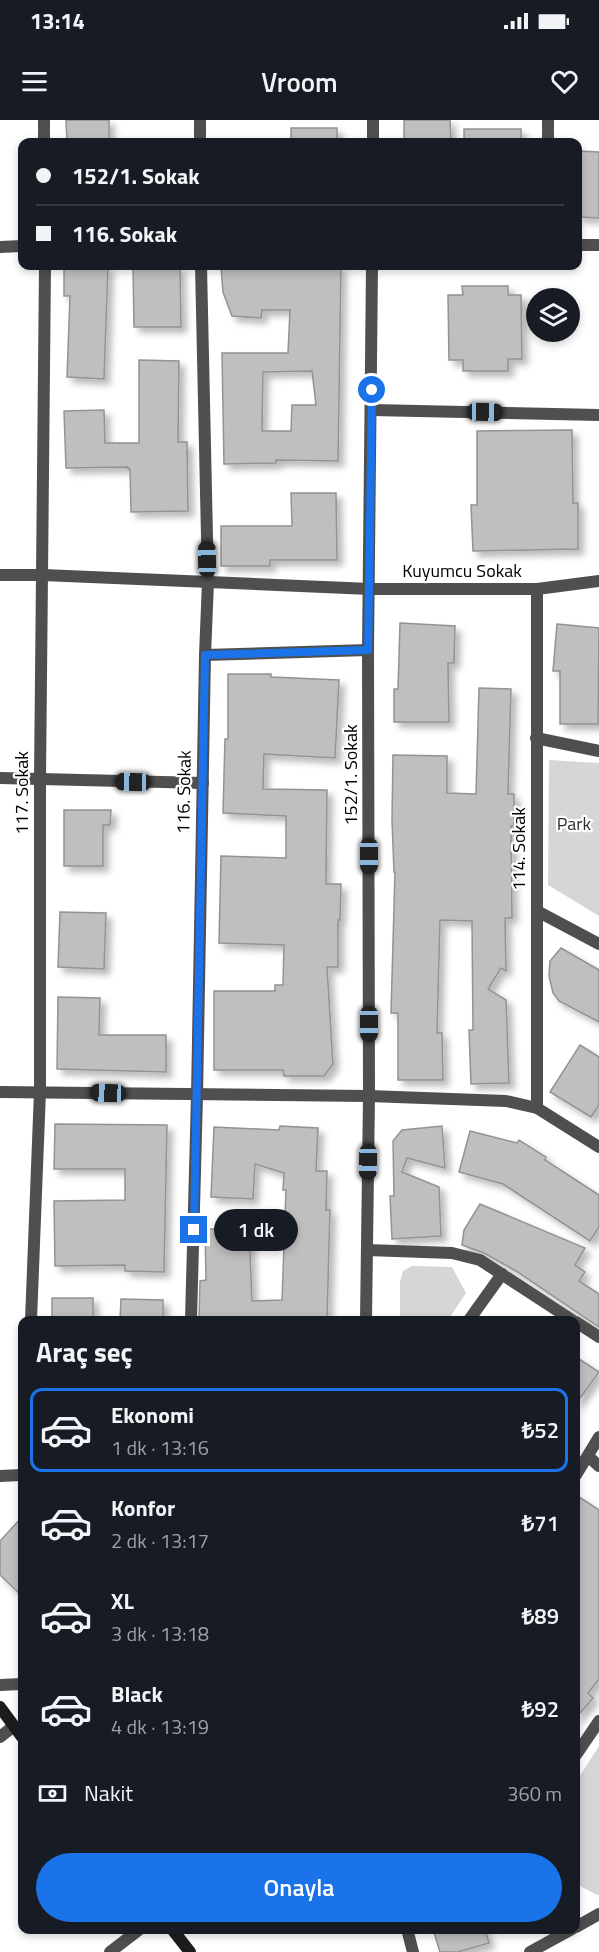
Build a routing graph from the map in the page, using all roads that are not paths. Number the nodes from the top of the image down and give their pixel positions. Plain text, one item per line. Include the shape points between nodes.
1 (44, 120) edge
2 (200, 120) edge
3 (373, 120) edge
4 (548, 120) edge
5 (44, 138) edge
6 (200, 138) edge
7 (373, 138) edge
8 (548, 138) edge
9 (582, 245) edge
10 (599, 245) edge
11 (18, 246) edge
12 (0, 247) edge
13 (45, 270) edge
14 (201, 270) edge
15 (372, 270) edge
16 (372, 410) junction
17 (599, 415) edge
18 (0, 575) edge
19 (43, 575) junction
20 (599, 581) edge
21 (208, 582) junction
22 (370, 589) junction
23 (537, 589) junction
24 (368, 650) junction
25 (205, 655) junction
26 (536, 738) junction
27 (599, 751) edge
28 (0, 778) edge
29 (40, 780) junction
30 (203, 783) junction
31 (537, 911) junction
32 (599, 945) edge
33 (40, 1091) junction
34 (0, 1092) edge
35 (197, 1096) junction
36 (369, 1096) junction
37 (537, 1108) junction
38 (599, 1147) edge
39 (366, 1250) junction
40 (502, 1274) junction
41 (31, 1316) edge
42 (191, 1316) edge
43 (366, 1316) edge
44 (472, 1316) edge
45 (566, 1316) edge
46 (580, 1325) edge
47 (599, 1337) edge
48 (599, 1437) edge
49 (588, 1456) junction
50 (599, 1466) edge
51 (580, 1469) edge
52 (18, 1475) edge
53 (0, 1476) edge
54 (18, 1684) edge
55 (0, 1685) edge
56 (0, 1707) edge
57 (599, 1721) edge
58 (14, 1726) junction
59 (18, 1732) edge
60 (0, 1737) edge
61 (580, 1749) edge
62 (599, 1914) edge
63 (580, 1925) edge
64 (133, 1934) edge
65 (176, 1934) edge
66 (408, 1934) edge
67 (563, 1934) edge
68 (110, 1952) edge
69 (190, 1952) edge
70 (413, 1952) edge
71 (530, 1952) edge

1 - 5 street
2 - 6 street
3 - 7 street
4 - 8 street
9 - 10 street
11 - 12 street
13 - 19 street, 117. Sokak
14 - 21 street, 116. Sokak
15 - 16 street, 152/1. Sokak
16 - 17 street
16 - 22 street, 152/1. Sokak
18 - 19 street, Kuyumcu Sokak
19 - 21 street, Kuyumcu Sokak
19 - 29 street, 117. Sokak
20 - 23 street, Kuyumcu Sokak
21 - 22 street, Kuyumcu Sokak
21 - 25 street, 116. Sokak
22 - 23 street, Kuyumcu Sokak
22 - 24 street, 152/1. Sokak
23 - 26 street, 114. Sokak
24 - 25 street
24 - 36 street, 152/1. Sokak
25 - 30 street, 116. Sokak
26 - 27 street
26 - 31 street, 114. Sokak
28 - 29 street
29 - 30 street
29 - 33 street, 117. Sokak
30 - 35 street, 116. Sokak
31 - 32 street
31 - 37 street, 114. Sokak
33 - 34 street
33 - 35 street
33 - 41 street, 117. Sokak
35 - 36 street
35 - 42 street, 116. Sokak
36 - 37 street via 506,1101
36 - 39 street, 152/1. Sokak
37 - 38 street
39 - 40 street via 452,1253 480,1260
39 - 43 street, 152/1. Sokak
40 - 44 street
40 - 45 street
46 - 47 street
48 - 49 street
49 - 50 street
49 - 51 street
52 - 53 street
54 - 55 street
56 - 58 street
57 - 61 street
58 - 59 street
58 - 60 street
62 - 63 street
64 - 68 street
65 - 69 street
66 - 70 street
67 - 71 street

